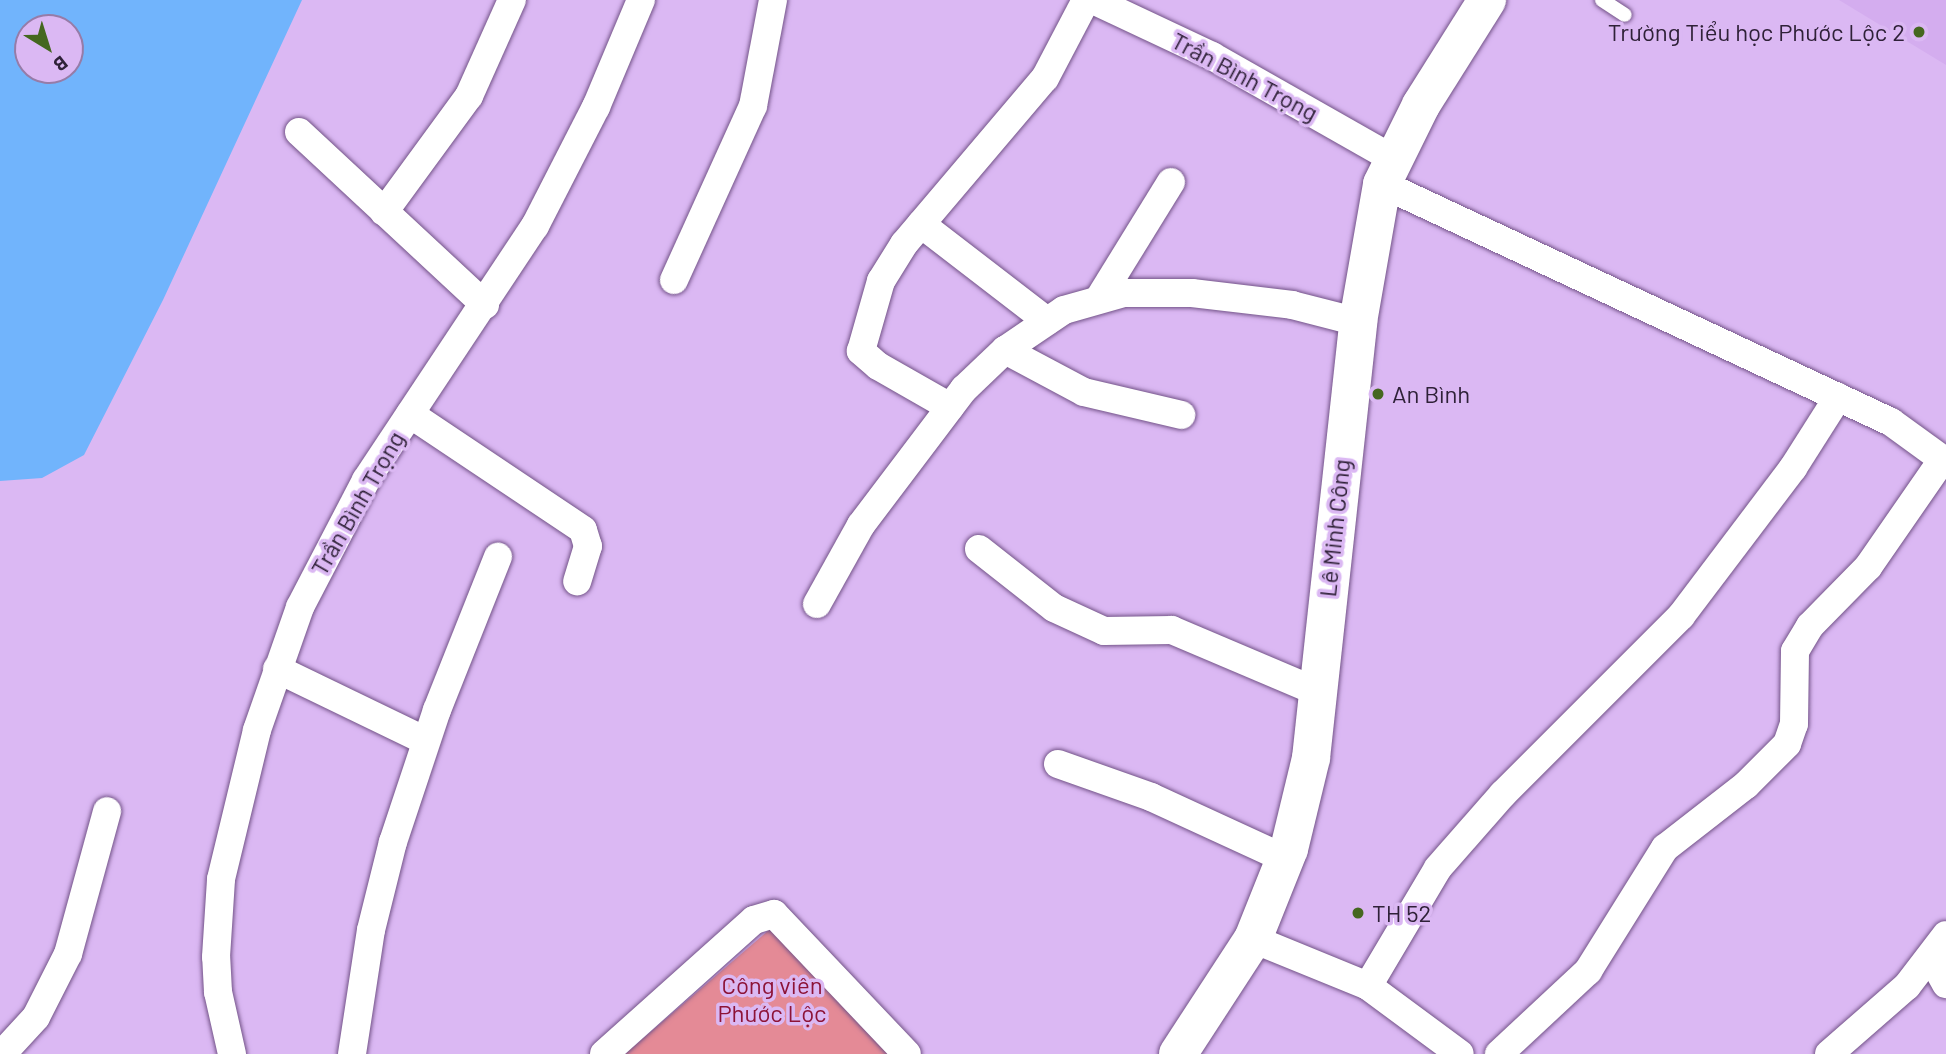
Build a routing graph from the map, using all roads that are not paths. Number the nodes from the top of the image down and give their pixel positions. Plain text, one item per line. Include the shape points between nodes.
1 (512, 0) edge
2 (641, 0) edge
3 (773, 0) edge
4 (1086, 0) edge
5 (1093, 0) edge
6 (1487, 0) edge
7 (1602, 0) edge
8 (1625, 15) dead end
9 (299, 132) dead end
10 (1387, 172) junction
11 (1171, 182) dead end
12 (384, 212) junction
13 (921, 225) junction
14 (674, 280) dead end
15 (1100, 297) junction
16 (485, 305) junction
17 (1046, 321) junction
18 (1358, 323) junction
19 (1005, 350) junction
20 (1838, 397) junction
21 (950, 407) junction
22 (410, 414) junction
23 (1181, 415) dead end
24 (1944, 461) edge
25 (979, 549) dead end
26 (498, 557) dead end
27 (577, 581) dead end
28 (817, 604) dead end
29 (277, 669) junction
30 (1318, 692) junction
31 (426, 741) junction
32 (1058, 764) dead end
33 (107, 811) dead end
34 (1286, 859) junction
35 (1253, 939) junction
36 (1938, 946) edge
37 (1946, 984) edge
38 (1368, 986) junction
39 (2, 1054) edge
40 (232, 1054) edge
41 (352, 1054) edge
42 (604, 1054) edge
43 (907, 1054) edge
44 (1178, 1054) edge
45 (1460, 1054) edge
46 (1499, 1054) edge
47 (1829, 1054) edge

1 - 12 street via 469,96
2 - 16 street, Trần Bình Trọng via 556,187
3 - 14 street via 753,106
4 - 13 street via 1045,78
5 - 10 street, Trần Bình Trọng via 1212,56
6 - 10 main road, Lê Minh Công
7 - 8 lane
9 - 12 street
10 - 18 main road, Lê Minh Công
10 - 20 street, Trần Bình Trọng
11 - 15 street
12 - 16 street
13 - 17 street
13 - 21 street via 881,281 861,351 878,366
15 - 17 street
15 - 18 street via 1154,293 1221,296 1292,305
16 - 22 street, Trần Bình Trọng
17 - 19 street
18 - 30 main road, Lê Minh Công
19 - 21 street
19 - 23 street via 1084,392
20 - 24 street, Trần Bình Trọng via 1891,422
20 - 38 street via 1793,468 1681,616 1503,794 1438,868
21 - 28 street via 861,525
22 - 27 street via 583,530 588,546
22 - 29 street, Trần Bình Trọng via 318,569
24 - 46 street via 1868,568 1810,626 1795,651 1794,724 1787,744 1746,785 1665,848 1588,971
25 - 30 street via 1054,608 1104,631 1172,630
26 - 31 street
29 - 31 street
29 - 40 street, Trần Bình Trọng via 227,841 221,879 218,992
30 - 34 main road, Lê Minh Công via 1307,780
31 - 41 street via 380,886
32 - 34 street via 1151,797
33 - 39 street via 68,954 36,1017
34 - 35 main road, Lê Minh Công
35 - 38 street
35 - 44 main road, Lê Minh Công
36 - 37 street
36 - 47 street via 1907,986
38 - 45 street
42 - 43 street via 754,920 774,914

